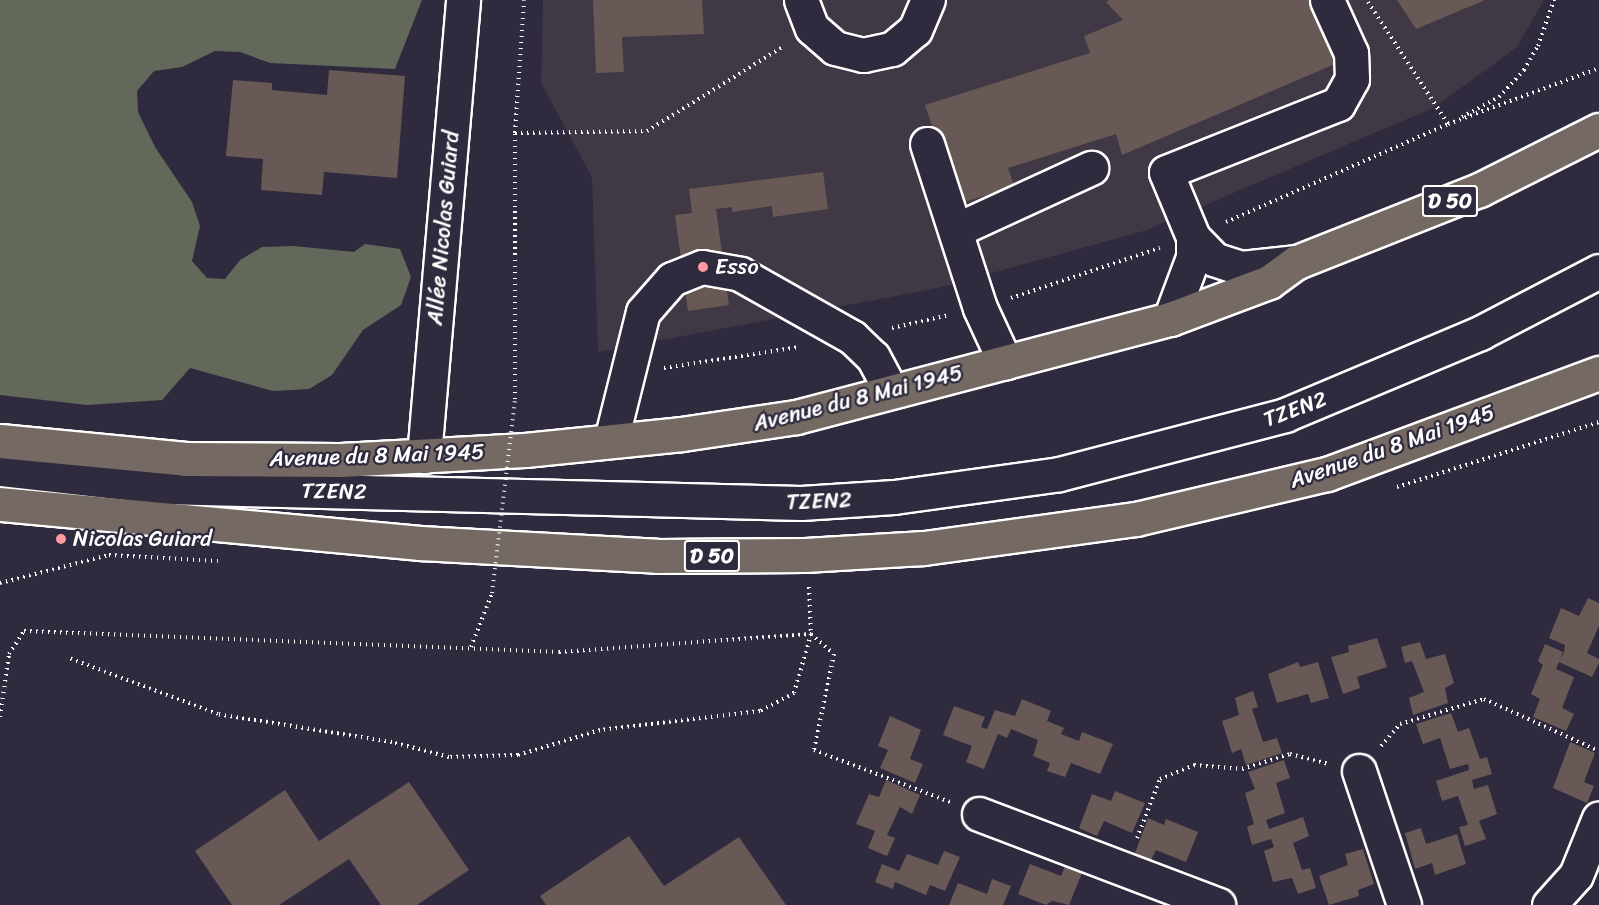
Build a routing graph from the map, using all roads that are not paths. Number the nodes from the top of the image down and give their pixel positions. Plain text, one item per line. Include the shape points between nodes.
1 (464, 0) edge
2 (928, 0) edge
3 (1327, 0) edge
4 (807, 14) edge
5 (1599, 130) edge
6 (927, 144) dead end
7 (1091, 168) dead end
8 (956, 230) junction
9 (1193, 237) junction
10 (1297, 262) junction
11 (1599, 271) edge
12 (1170, 319) junction
13 (1005, 362) junction
14 (1599, 373) edge
15 (891, 391) junction
16 (611, 440) junction
17 (0, 441) edge
18 (424, 456) junction
19 (0, 469) edge
20 (0, 504) edge
21 (1359, 771) dead end
22 (979, 814) road end
23 (1599, 818) edge
24 (1218, 905) edge
25 (1404, 905) edge
26 (1549, 905) edge

1 - 18 street, Allée Nicolas Guiard
2 - 4 street via 915,30 892,49 863,55 834,48
3 - 9 street via 1351,52 1352,79 1338,104 1166,172
5 - 10 main road, Avenue du 8 Mai 1945 / D 50 via 1479,190
6 - 8 street
7 - 8 street
8 - 13 street via 980,308
9 - 10 street via 1214,259 1242,268
9 - 12 street via 1193,257
10 - 12 main road, Avenue du 8 Mai 1945 / D 50 via 1269,282
11 - 19 street, TZEN2 via 1480,333 1285,415 1059,474 894,497 801,503 160,487
12 - 13 main road, Avenue du 8 Mai 1945 / D 50
13 - 15 main road, Avenue du 8 Mai 1945 / D 50
14 - 20 main road, Avenue du 8 Mai 1945 / D 50 via 1327,474 1136,519 924,548 805,555 657,556 409,542
15 - 16 main road, Avenue du 8 Mai 1945 / D 50 via 776,421
15 - 16 street via 873,357 852,337 740,274 702,267 672,279 643,312
16 - 18 main road, Avenue du 8 Mai 1945 / D 50
17 - 18 main road, Avenue du 8 Mai 1945 / D 50 via 186,459
21 - 25 street
22 - 24 street
23 - 26 street via 1576,875

